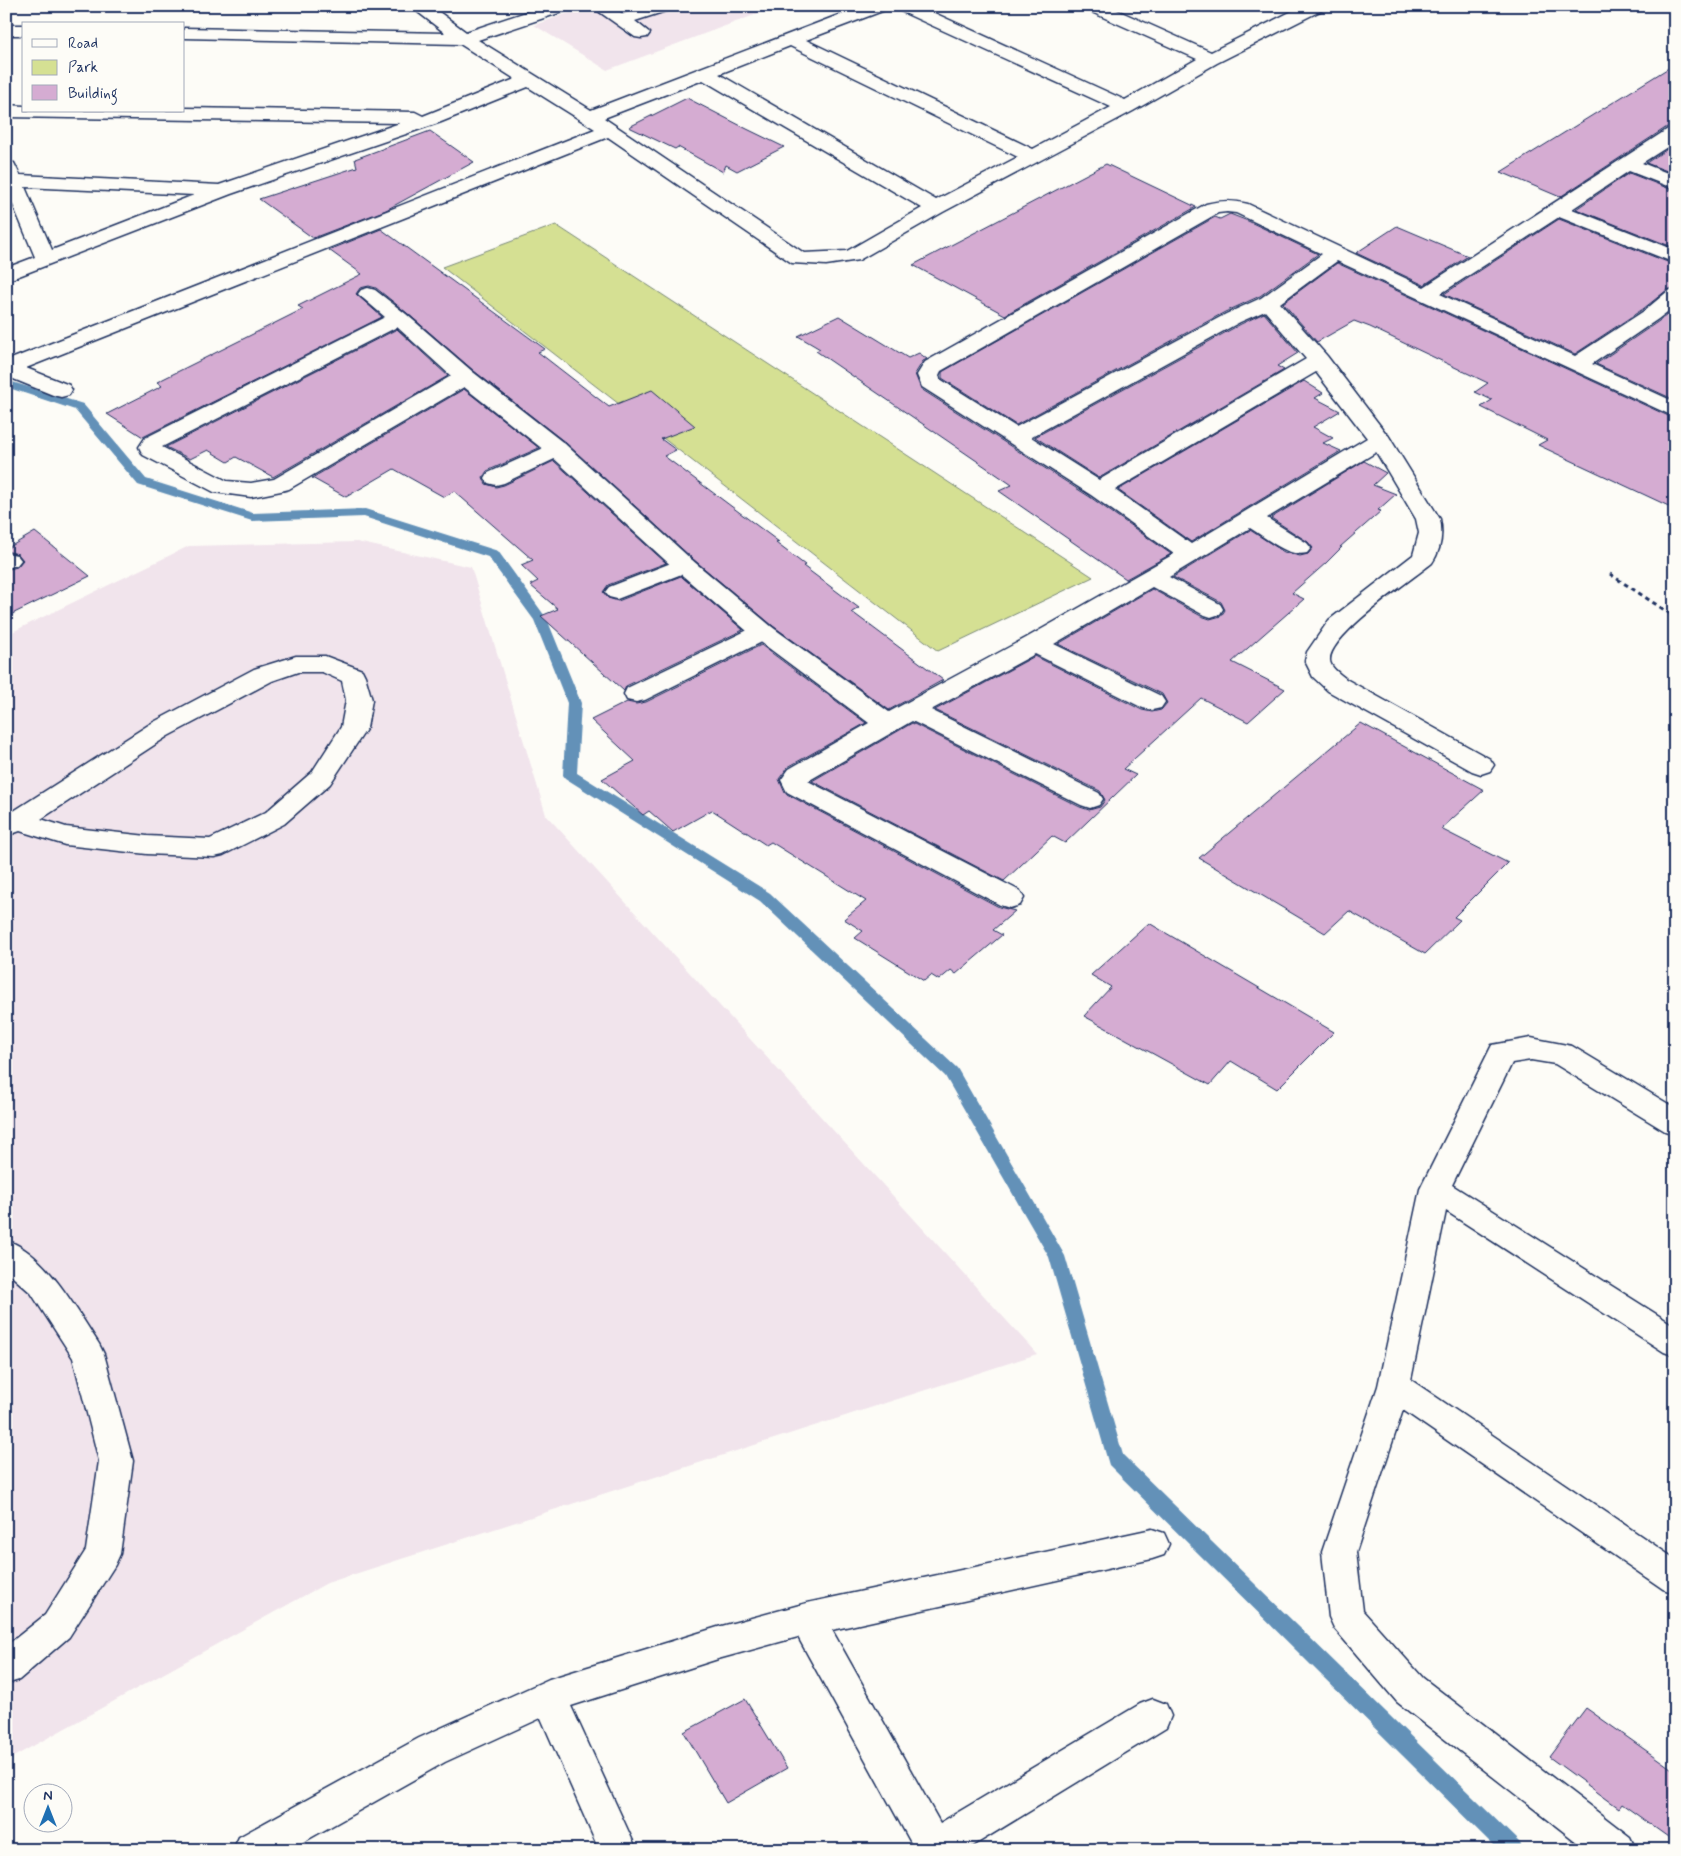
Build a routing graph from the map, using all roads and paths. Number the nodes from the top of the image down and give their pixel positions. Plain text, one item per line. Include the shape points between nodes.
1 (419, 6) edge
2 (562, 6) edge
3 (600, 6) edge
4 (663, 6) edge
5 (879, 6) edge
6 (904, 6) edge
7 (1093, 6) edge
8 (1304, 8) edge
9 (622, 20) junction
10 (6, 30) edge
11 (22, 30) edge
12 (185, 33) edge
13 (641, 33) dead end
14 (464, 39) junction
15 (791, 40) junction
16 (1211, 59) junction
17 (704, 72) junction
18 (529, 80) junction
19 (1126, 107) junction
20 (6, 112) edge
21 (589, 117) junction
22 (434, 118) junction
23 (610, 130) junction
24 (1675, 133) edge
25 (1032, 156) junction
26 (1629, 164) junction
27 (10, 173) edge
28 (1675, 183) edge
29 (224, 190) junction
30 (936, 208) junction
31 (1558, 210) junction
32 (1337, 252) junction
33 (1675, 256) edge
34 (46, 259) junction
35 (6, 275) edge
36 (368, 294) dead end
37 (1425, 295) junction
38 (1675, 295) edge
39 (1268, 302) junction
40 (1651, 315) junction
41 (399, 318) junction
42 (1675, 326) edge
43 (1319, 361) junction
44 (1577, 364) junction
45 (6, 368) edge
46 (465, 377) junction
47 (61, 390) dead end
48 (1675, 410) edge
49 (1017, 436) junction
50 (1380, 440) junction
51 (557, 449) junction
52 (496, 478) dead end
53 (1099, 490) junction
54 (1251, 518) junction
55 (1299, 548) dead end
56 (1191, 555) junction
57 (684, 565) junction
58 (1610, 574) dead end
59 (1152, 578) junction
60 (617, 592) dead end
61 (1212, 609) dead end
62 (1675, 617) edge
63 (763, 632) junction
64 (1035, 644) junction
65 (636, 694) dead end
66 (1152, 702) dead end
67 (911, 710) junction
68 (888, 724) junction
69 (1482, 765) dead end
70 (1090, 799) dead end
71 (12, 824) edge
72 (1010, 898) dead end
73 (1675, 1123) edge
74 (1435, 1189) junction
75 (6, 1252) edge
76 (1675, 1343) edge
77 (1394, 1386) junction
78 (1152, 1544) dead end
79 (1675, 1578) edge
80 (807, 1619) junction
81 (6, 1668) edge
82 (549, 1696) junction
83 (1153, 1716) dead end
84 (270, 1845) edge
85 (935, 1849) edge
86 (618, 1850) edge
87 (1617, 1850) edge

1 - 14 street
2 - 14 street
3 - 9 street
4 - 9 street
5 - 15 street
6 - 19 street
7 - 16 street
8 - 16 street
9 - 13 street
10 - 11 street
12 - 14 street
14 - 18 street
15 - 17 street
15 - 25 street
16 - 19 street
17 - 21 street
17 - 30 street
18 - 21 street
18 - 22 street
19 - 25 street
20 - 22 street
21 - 23 street
22 - 29 street
23 - 30 street via 799,258 852,256
23 - 45 street
24 - 26 street
25 - 30 street
26 - 28 street
26 - 31 street
27 - 29 street
27 - 34 street
29 - 34 street
31 - 33 street
31 - 37 street
32 - 37 street
32 - 39 street
32 - 49 street via 1241,208 1213,208 933,367 928,374 930,382
34 - 35 street
36 - 41 street
37 - 44 street
38 - 40 street
39 - 43 street
39 - 49 street
40 - 42 street
40 - 44 street
41 - 46 street
41 - 46 street via 153,443 151,450 222,487 251,490 281,484
43 - 50 street
43 - 53 street
44 - 48 street
45 - 47 street
46 - 51 street
49 - 53 street
50 - 54 street
50 - 69 street via 1428,519 1432,533 1424,558 1338,625 1318,652 1318,661 1322,671 1337,685
51 - 52 street
51 - 57 street
53 - 56 street
54 - 55 street
54 - 56 street
56 - 59 street
57 - 60 street
57 - 63 street
58 - 62 path
59 - 61 street
59 - 64 street
63 - 65 street
63 - 68 street
64 - 66 street
64 - 67 street
67 - 68 street
67 - 70 street
68 - 72 street via 798,775 794,780 796,786
71 - 71 street via 65,836 147,846 214,848 275,818 321,778 354,728 359,700 353,676 326,664 296,664 262,675 159,730
73 - 74 street via 1562,1054 1531,1049 1502,1053
74 - 76 street
74 - 77 street
75 - 81 street via 42,1284 88,1354 116,1461 103,1554 57,1626
77 - 79 street
77 - 87 street via 1339,1552 1346,1617 1410,1690
78 - 80 street
80 - 82 street
80 - 85 street
82 - 84 street via 432,1750
82 - 86 street
83 - 85 street

